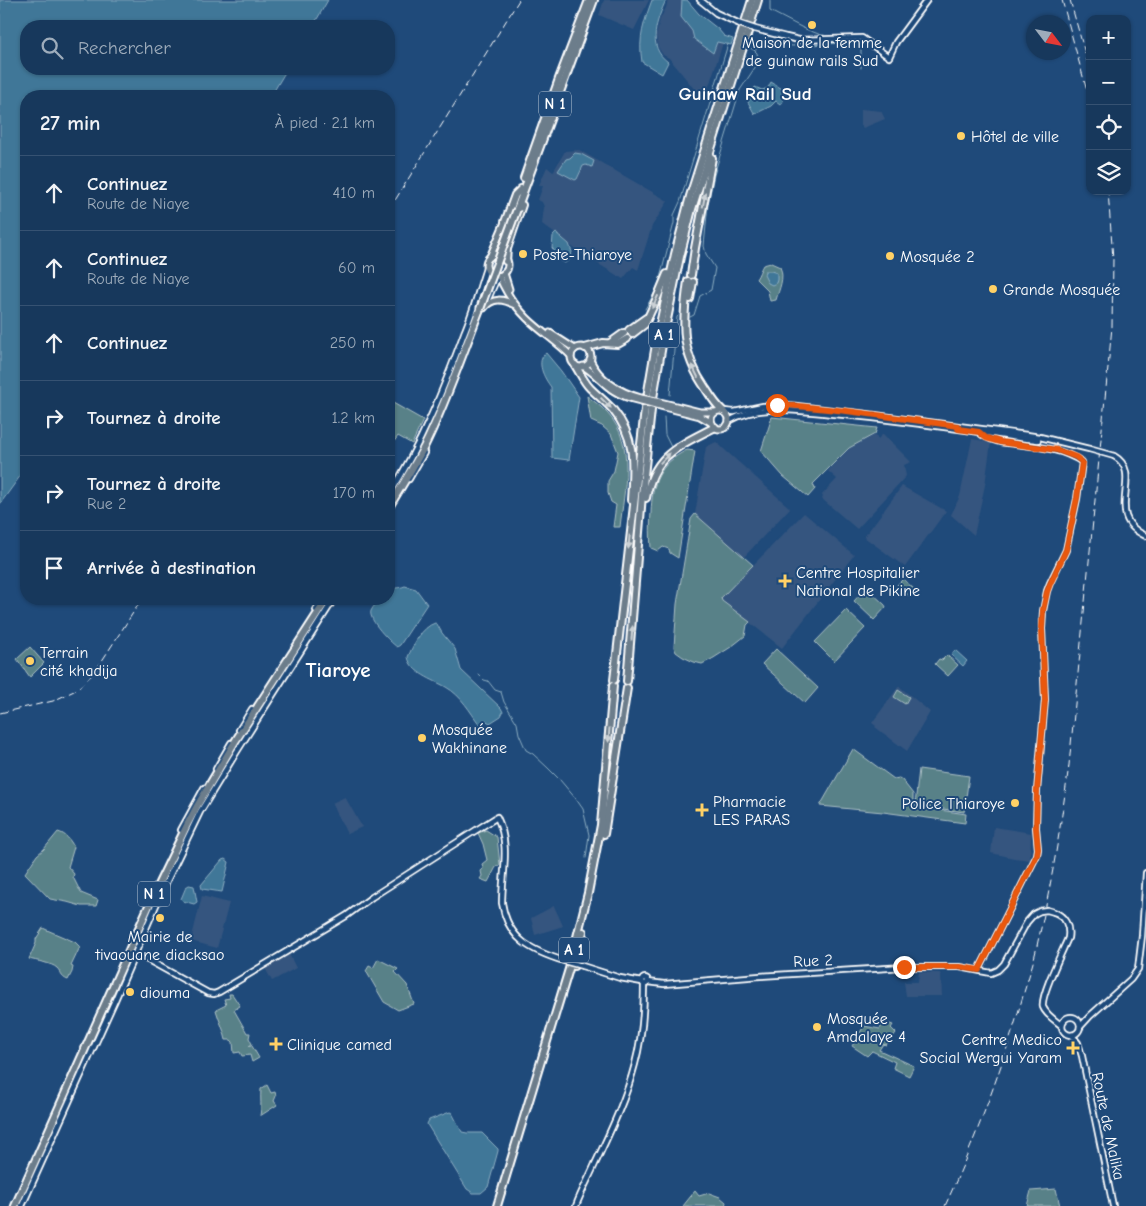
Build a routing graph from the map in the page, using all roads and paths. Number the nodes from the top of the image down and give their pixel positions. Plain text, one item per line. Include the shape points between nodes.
1 (589, 0) edge
2 (594, 0) edge
3 (700, 0) edge
4 (752, 0) edge
5 (758, 0) edge
6 (927, 0) edge
7 (720, 120) junction
8 (523, 189) junction
9 (505, 222) joint
10 (675, 254) junction
11 (490, 257) junction
12 (506, 261) junction
13 (486, 268) junction
14 (500, 275) junction
15 (516, 305) junction
16 (480, 308) junction
17 (585, 348) junction
18 (575, 349) junction
19 (571, 356) junction
20 (590, 360) junction
21 (575, 365) junction
22 (584, 366) junction
23 (641, 399) junction
24 (656, 403) junction
25 (767, 407) junction
26 (723, 411) junction
27 (715, 412) junction
28 (728, 421) junction
29 (713, 425) junction
30 (965, 428) junction
31 (979, 432) junction
32 (1043, 439) junction
33 (1130, 466) dead end
34 (395, 485) edge
35 (395, 490) edge
36 (399, 494) junction
37 (1131, 497) dead end
38 (395, 499) edge
39 (395, 501) edge
40 (632, 515) junction
41 (640, 518) junction
42 (1146, 536) edge
43 (321, 605) edge
44 (328, 605) edge
45 (1146, 873) edge
46 (131, 953) junction
47 (979, 970) junction
48 (644, 983) junction
49 (1090, 1016) junction
50 (1053, 1019) junction
51 (1064, 1021) junction
52 (1079, 1021) junction
53 (1062, 1026) junction
54 (1080, 1028) junction
55 (1072, 1035) junction
56 (1081, 1051) junction
57 (13, 1206) edge
58 (21, 1206) edge
59 (497, 1206) edge
60 (501, 1206) edge
61 (576, 1206) edge
62 (1113, 1206) edge

1 - 8 highway, N 1
2 - 8 highway, N 1
3 - 6 street, bridge via 716,13 740,24 786,38 862,38 889,57
4 - 10 highway, A 1
5 - 7 highway, A 1
26 -> 7 highway via 701,383 691,363 684,326 695,248
7 - 41 highway, A 1 via 692,209 663,340
8 - 9 highway via 515,195
8 - 12 highway via 523,200
8 - 16 highway, N 1, bridge
9 - 11 main road
10 -> 17 highway via 647,318 628,335
10 - 40 highway, A 1 via 656,347
11 - 12 main road via 500,255
11 - 13 main road
12 - 14 main road via 507,269
13 - 14 main road via 492,275
13 - 34 street via 465,332 427,425
14 - 15 main road
14 - 16 street
14 - 18 main road via 528,314
15 - 16 main road via 500,299
15 - 19 main road
16 - 35 highway, N 1 via 425,436
16 - 36 highway, N 1 via 431,431
17 - 18 main road
17 - 20 main road
18 - 19 main road
19 - 21 main road
20 - 22 main road
20 - 23 main road via 615,387
21 - 22 main road
21 -> 40 highway via 586,384 614,411 627,434 633,457
22 - 23 main road via 615,392 627,398
23 - 24 main road, bridge
24 - 27 main road
24 - 29 main road via 700,416
25 - 26 street
25 - 28 street
25 - 30 street
26 - 27 main road
26 - 28 main road
27 - 29 main road via 711,417
28 - 29 main road via 722,428
41 -> 29 highway via 650,480 660,462
30 - 31 street
30 - 32 street
31 - 32 street
31 - 47 street via 1000,442 1057,450 1082,462 1066,550 1050,584 1043,610 1045,700 1037,791 1037,855
32 - 33 street, bridge via 1114,456
36 - 38 highway, N 1
36 - 39 street
37 - 42 street via 1129,520 1137,531
40 -> 59 highway, A 1 via 601,825 588,893 569,969
60 -> 41 highway, A 1 via 582,938 600,856 627,684
43 - 46 highway, N 1 via 196,805 150,901
44 - 46 highway, N 1 via 190,826
45 - 49 street via 1138,969
46 - 48 street, Rue 2, bridge via 214,994 346,916 497,817 504,840 502,903 510,928 518,938 545,955
46 - 57 highway, N 1 via 117,976
46 - 58 highway, N 1
47 - 48 street, Rue 2 via 904,967
47 - 50 street, Rue 2, bridge via 991,973 1004,964 1034,914 1047,910 1057,913 1064,918 1069,932 1043,1000 1044,1010
48 - 61 street via 641,1034 633,1072
49 - 52 street
49 - 54 street
50 - 51 street
50 - 53 street
51 - 52 street via 1072,1017
51 - 53 street
52 - 54 street
53 - 55 street via 1066,1033
54 - 55 street
54 - 56 street, Route de Malika
55 - 56 street, Route de Malika
56 - 62 street, Route de Malika

